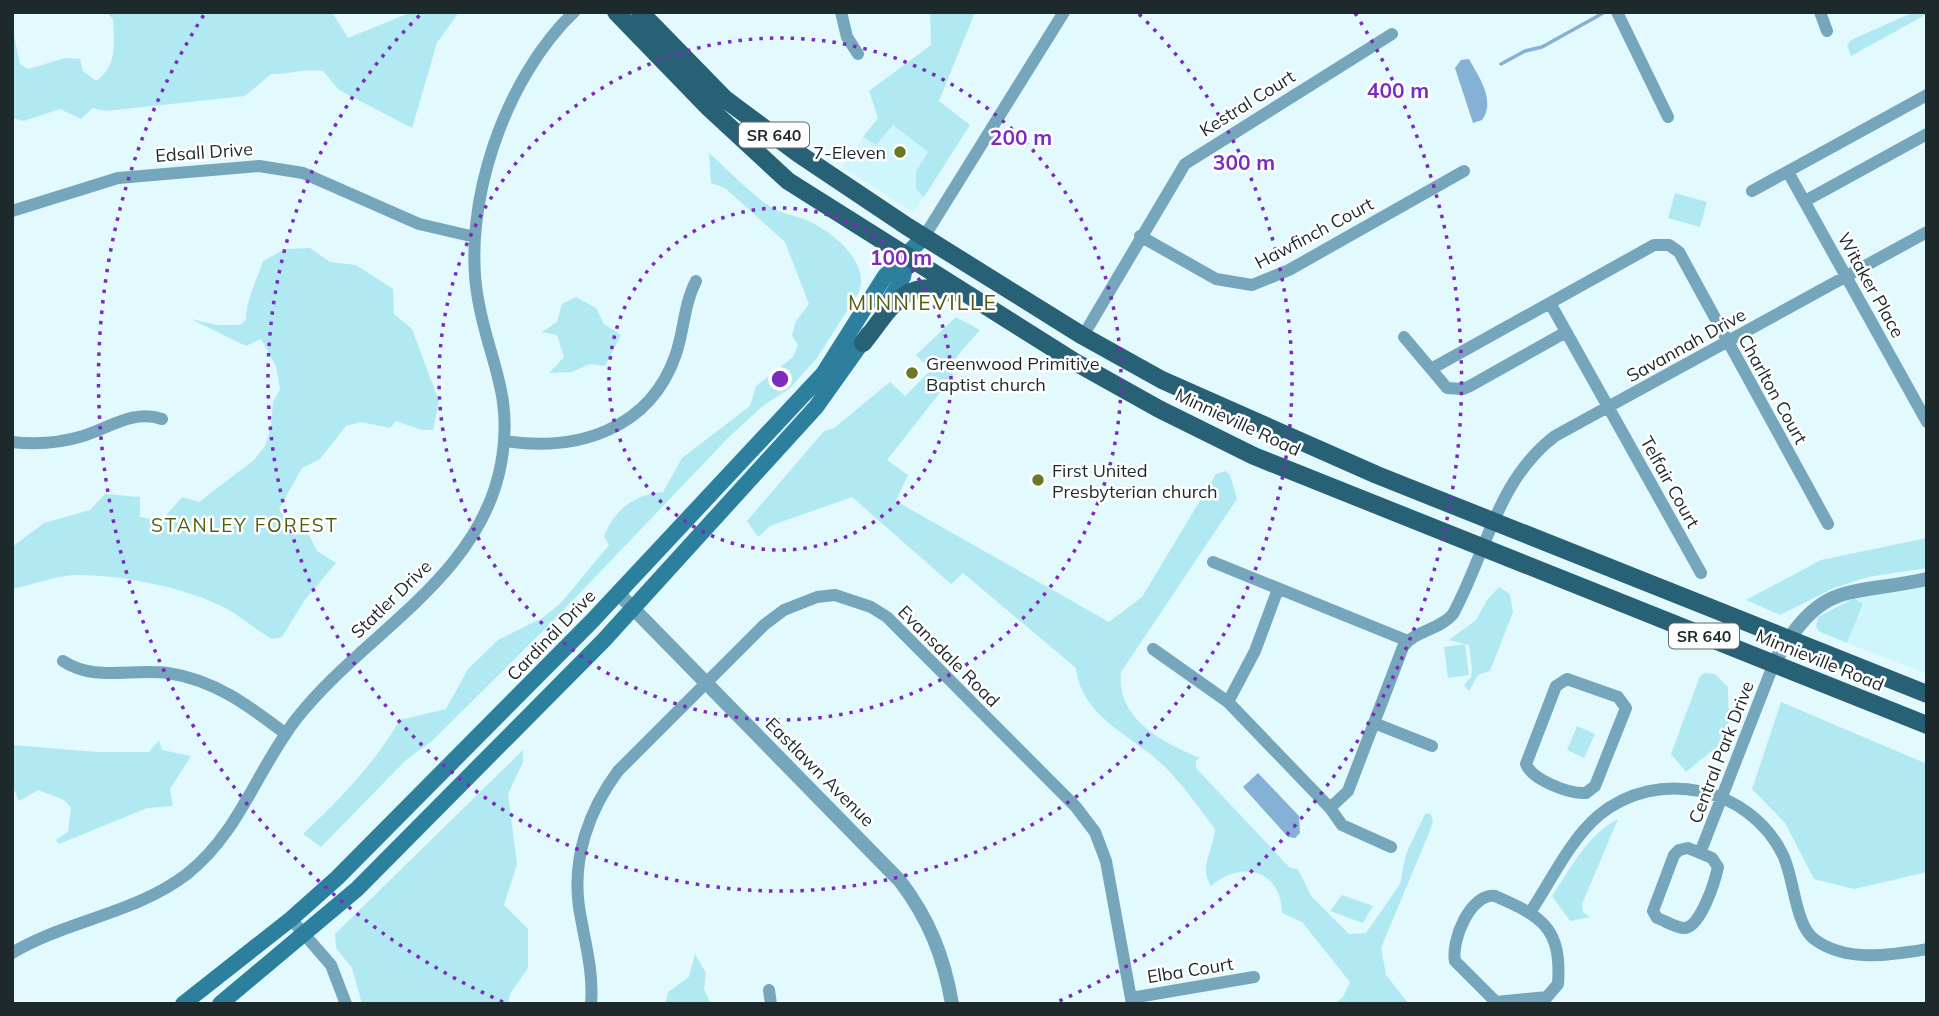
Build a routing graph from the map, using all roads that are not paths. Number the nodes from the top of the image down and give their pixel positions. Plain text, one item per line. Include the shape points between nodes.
1 (574, 12) edge
2 (616, 12) edge
3 (640, 12) edge
4 (841, 12) edge
5 (1064, 12) edge
6 (1617, 12) edge
7 (1820, 12) edge
8 (1827, 31) dead end
9 (1392, 34) dead end
10 (858, 54) dead end
11 (1927, 95) edge
12 (1668, 117) dead end
13 (1927, 134) edge
14 (1464, 171) dead end
15 (1788, 172) junction
16 (1752, 191) dead end
17 (1805, 201) junction
18 (12, 211) edge
19 (1927, 232) edge
20 (1140, 236) junction
21 (475, 237) junction
22 (925, 237) junction
23 (906, 258) junction
24 (1846, 276) junction
25 (696, 281) dead end
26 (978, 303) junction
27 (1550, 303) junction
28 (1566, 332) junction
29 (1083, 337) junction
30 (1404, 337) dead end
31 (1727, 342) junction
32 (863, 343) junction
33 (1431, 369) junction
34 (1608, 407) junction
35 (162, 419) dead end
36 (1927, 422) edge
37 (505, 441) junction
38 (12, 442) edge
39 (1493, 521) junction
40 (1828, 524) dead end
41 (1482, 547) junction
42 (1213, 562) dead end
43 (1701, 573) dead end
44 (1927, 579) edge
45 (1278, 589) junction
46 (618, 593) junction
47 (633, 608) junction
48 (1788, 639) junction
49 (1408, 641) junction
50 (1153, 649) dead end
51 (63, 661) dead end
52 (1774, 663) junction
53 (705, 682) junction
54 (1927, 694) edge
55 (1228, 702) junction
56 (1374, 723) junction
57 (1927, 725) edge
58 (286, 734) junction
59 (1432, 746) dead end
60 (1591, 791) junction
61 (1722, 797) junction
62 (1330, 808) junction
63 (1605, 811) junction
64 (1391, 847) dead end
65 (1700, 853) junction
66 (1531, 911) junction
67 (292, 919) junction
68 (306, 934) junction
69 (1927, 949) edge
70 (12, 953) edge
71 (1254, 978) dead end
72 (769, 989) dead end
73 (1131, 1001) edge
74 (183, 1004) edge
75 (220, 1004) edge
76 (346, 1004) edge
77 (591, 1004) edge
78 (771, 1004) edge
79 (953, 1004) edge

1 - 21 street, Statler Drive via 543,46 513,96 491,159
2 - 23 main road, Minnieville Road / SR 640 via 772,167
3 - 22 main road, Minnieville Road / SR 640 via 725,99
4 - 10 street via 846,37
5 - 22 street
6 - 12 street
7 - 8 street
9 - 20 street, Kestral Court via 1196,155 1176,175
11 - 15 street
13 - 17 street
14 - 20 street, Hawfinch Court via 1289,270 1252,285 1216,279
15 - 16 street
15 - 17 street, Witaker Place
17 - 24 street, Witaker Place
18 - 21 street, Edsall Drive via 118,177 260,166 303,173 419,225
19 - 24 street, Savannah Drive
20 - 29 street, Kestral Court
21 - 37 street, Statler Drive via 478,299 503,389
22 - 23 main road, Cardinal Drive
22 - 29 main road, Minnieville Road / SR 640
23 - 26 main road, Minnieville Road / SR 640
23 - 32 main road, Cardinal Drive via 903,277
23 - 46 main road, Cardinal Drive via 885,276 823,374
24 - 31 street, Savannah Drive
24 - 36 street, Witaker Place
25 - 37 street via 675,357 658,389 636,411 610,430 574,443
26 - 32 main road via 933,287 917,288 897,301
26 - 41 main road, Minnieville Road / SR 640 via 1147,402 1242,450
27 - 28 street
27 - 31 street, Charlton Court via 1663,244 1679,252
27 - 33 street, Charlton Court
28 - 33 street via 1463,389 1447,388
28 - 34 street
29 - 39 main road, Minnieville Road / SR 640 via 1229,411
30 - 33 street
31 - 34 street, Savannah Drive
31 - 40 street, Charlton Court
32 - 47 main road, Cardinal Drive via 799,426
34 - 39 street, Savannah Drive via 1555,436 1532,455 1513,480
34 - 43 street, Telfair Court
35 - 38 street via 132,417 51,443
37 - 58 street, Statler Drive via 488,502 458,555 411,608 336,674
39 - 41 street, Savannah Drive
39 - 48 main road, Minnieville Road / SR 640
41 - 49 street, Savannah Drive via 1450,618
41 - 52 main road, Minnieville Road / SR 640
42 - 45 street
44 - 48 street via 1838,595 1809,613
45 - 49 street
45 - 55 street via 1255,651
46 - 47 street, Eastlawn Avenue
46 - 67 main road, Cardinal Drive via 396,820
47 - 53 street, Eastlawn Avenue
47 - 68 main road, Cardinal Drive via 417,831
48 - 52 street
48 - 54 main road, Minnieville Road / SR 640
49 - 56 street
50 - 55 street
51 - 58 street via 81,671 164,672 205,682 231,694
52 - 57 main road, Minnieville Road / SR 640
52 - 61 street, Central Park Drive
53 - 73 street, Evansdale Road via 769,620 800,603 835,595 887,617 1076,807 1095,832 1106,861
53 - 77 street, Evansdale Road via 618,771 587,827 578,896
53 - 79 street, Eastlawn Avenue via 900,881 932,929
55 - 62 street
56 - 59 street
56 - 62 street via 1348,790
58 - 70 street, Statler Drive via 236,821 186,874 151,896
60 - 60 street via 1626,708 1618,697 1567,679 1556,687 1526,764 1534,776 1576,792
60 - 63 street
61 - 63 street via 1701,790 1666,789 1637,795
61 - 65 street, Central Park Drive
61 - 69 street via 1752,814 1773,837 1788,865 1804,927 1813,938 1870,956
62 - 64 street via 1342,825
63 - 66 street via 1585,830
65 - 65 street via 1718,867 1697,922 1685,929 1657,918 1654,907 1674,855 1685,848
66 - 66 street via 1552,934 1558,984 1546,997 1496,1002 1458,965 1455,946 1472,906 1482,897 1495,896
67 - 68 street
67 - 74 main road, Cardinal Drive
68 - 75 main road, Cardinal Drive
68 - 76 street via 337,974
71 - 73 street, Elba Court
72 - 78 street

